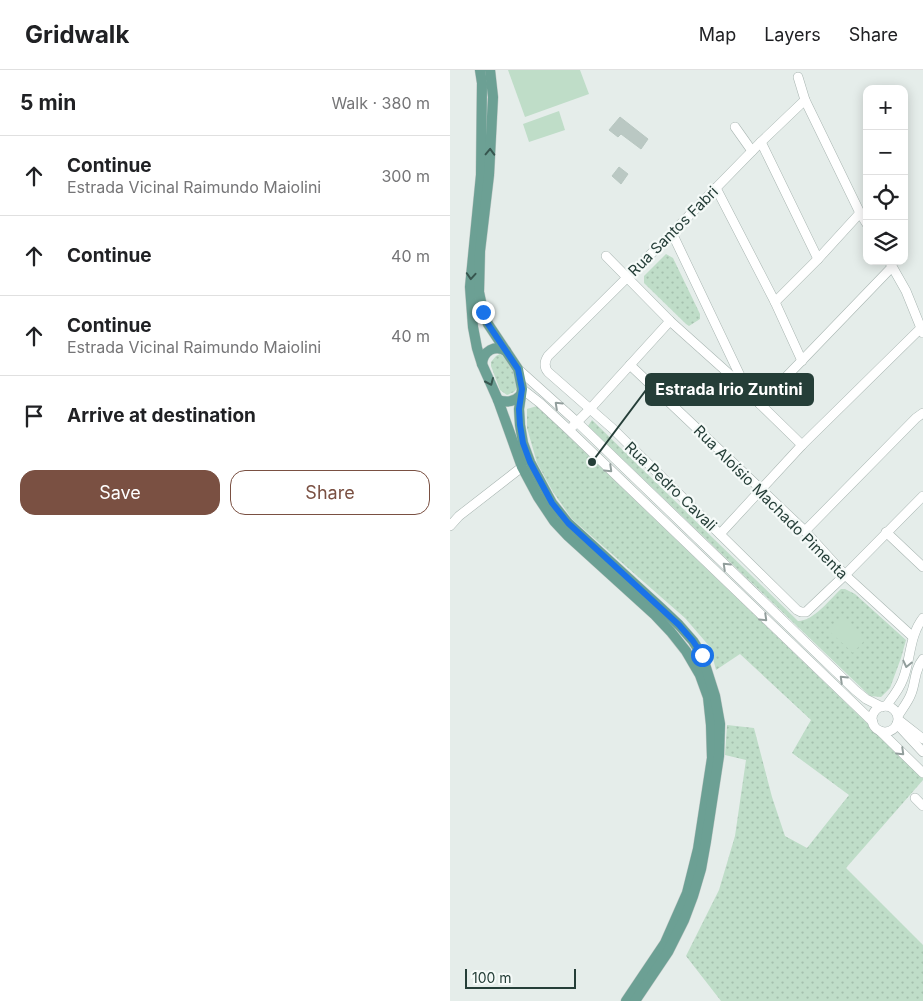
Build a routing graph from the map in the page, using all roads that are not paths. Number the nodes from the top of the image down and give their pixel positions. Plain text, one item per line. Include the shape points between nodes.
1 (480, 70) edge
2 (490, 70) edge
3 (798, 77) dead end
4 (805, 100) junction
5 (735, 127) dead end
6 (761, 142) junction
7 (752, 151) junction
8 (716, 188) junction
9 (860, 214) junction
10 (864, 220) edge
11 (672, 233) junction
12 (606, 256) dead end
13 (818, 259) junction
14 (890, 265) edge
15 (892, 265) edge
16 (628, 277) junction
17 (775, 302) junction
18 (670, 321) junction
19 (922, 331) edge
20 (506, 351) junction
21 (802, 361) junction
22 (482, 364) junction
23 (545, 365) joint
24 (630, 365) junction
25 (518, 369) junction
26 (747, 390) junction
27 (521, 392) junction
28 (498, 400) junction
29 (760, 404) junction
30 (590, 409) junction
31 (923, 414) edge
32 (577, 422) junction
33 (569, 430) junction
34 (802, 445) junction
35 (522, 467) junction
36 (761, 489) junction
37 (923, 496) edge
38 (450, 526) edge
39 (805, 531) junction
40 (886, 532) junction
41 (720, 534) junction
42 (923, 567) edge
43 (844, 575) junction
44 (923, 618) edge
45 (913, 637) junction
46 (923, 659) edge
47 (884, 707) junction
48 (898, 720) junction
49 (873, 722) junction
50 (880, 730) junction
51 (922, 735) edge
52 (923, 752) edge
53 (923, 773) edge
54 (915, 798) dead end
55 (923, 806) edge
56 (626, 1001) edge
57 (635, 1001) edge

1 -> 22 main road via 481,175 470,287 473,327
20 -> 2 main road via 488,324 479,292 480,251 490,165 493,97
3 - 4 street
4 - 6 street, Rua Santos Fabri
4 - 9 street
5 - 7 street
6 - 7 street, Rua Santos Fabri
6 - 13 street
7 - 8 street, Rua Santos Fabri
8 - 11 street, Rua Santos Fabri
8 - 17 street
9 - 10 street
9 - 13 street
11 - 16 street, Rua Santos Fabri
11 - 26 street
12 - 16 street
13 - 17 street
14 - 21 street
15 - 19 street
16 - 18 street
16 - 23 street, Rua Santos Fabri via 548,356
17 - 21 street
18 - 24 street
18 - 26 street
19 - 34 street
20 - 22 main road via 497,348 488,351
20 - 25 main road
21 - 29 street
22 -> 28 main road
23 - 30 street, Rua Pedro Cavali via 548,372
24 - 30 street
24 - 36 street, Rua Aloísio Machado Pimenta
25 - 27 main road
32 -> 25 street
26 - 29 street
27 - 28 main road via 513,401
27 - 33 street via 540,403
27 - 57 main road via 519,409 523,443 552,503 568,523 693,641 702,655 720,724 719,756 706,841 693,896 668,952
28 - 35 main road
29 - 34 street
30 - 32 street
30 - 41 street, Rua Pedro Cavali
31 - 39 street
32 - 33 street
47 -> 32 street via 855,690
33 -> 49 street
34 - 36 street
35 - 38 street
35 - 56 main road via 538,497 568,536 671,632 700,675 708,697 712,758 698,849 687,894 665,942
36 - 39 street, Rua Aloísio Machado Pimenta
36 - 41 street
37 - 40 street
39 - 43 street, Rua Aloísio Machado Pimenta
40 - 42 street
40 - 43 street
41 - 43 street, Rua Pedro Cavali via 801,612 806,612
43 - 45 street, Rua Aloísio Machado Pimenta
44 - 45 street
45 -> 47 street via 900,688
46 - 48 street
47 - 48 street via 893,709
47 - 49 street via 876,711
48 - 50 street via 895,728 888,732
48 - 51 street
48 - 52 street
49 - 50 street
50 -> 53 street
54 - 55 street

